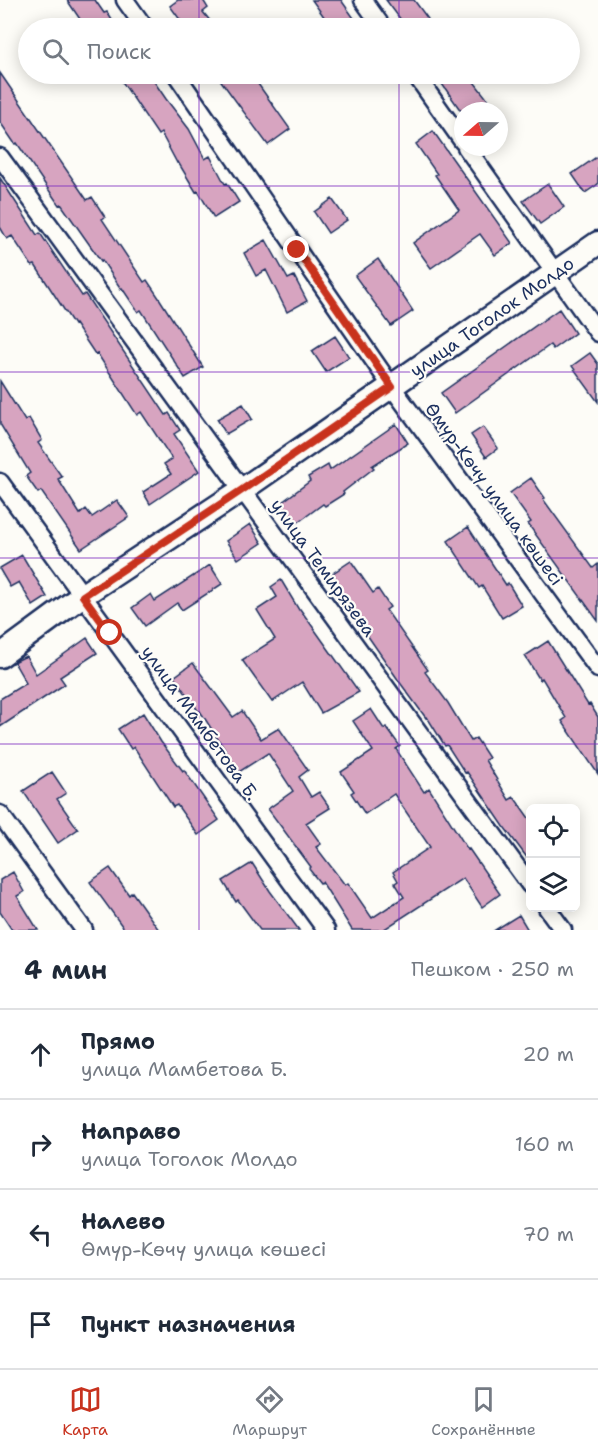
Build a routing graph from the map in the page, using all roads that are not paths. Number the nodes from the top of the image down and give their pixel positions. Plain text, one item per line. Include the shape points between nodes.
1 (125, 0) edge
2 (363, 0) edge
3 (138, 18) edge
4 (376, 18) edge
5 (183, 84) edge
6 (422, 84) edge
7 (454, 129) edge
8 (472, 156) edge
9 (0, 157) edge
10 (598, 243) edge
11 (554, 273) junction
12 (598, 333) edge
13 (392, 387) junction
14 (0, 482) edge
15 (242, 490) junction
16 (83, 596) junction
17 (0, 656) edge
18 (598, 669) edge
19 (0, 814) edge
20 (526, 878) edge
21 (550, 912) edge
22 (84, 930) edge
23 (326, 930) edge
24 (563, 930) edge

1 - 3 street
2 - 4 street
5 - 13 street, Өмүр-Көчү улица көшесі
6 - 7 street
8 - 11 street
9 - 15 street, улица Темирязева
10 - 11 street, улица Тоголок Молдо
11 - 12 street
11 - 13 street, улица Тоголок Молдо
13 - 15 street, улица Тоголок Молдо
13 - 18 street, Өмүр-Көчү улица көшесі
14 - 16 street, улица Мамбетова Б.
15 - 16 street, улица Тоголок Молдо
15 - 20 street, улица Темирязева
16 - 17 street, улица Тоголок Молдо
16 - 23 street, улица Мамбетова Б.
19 - 22 street
21 - 24 street

